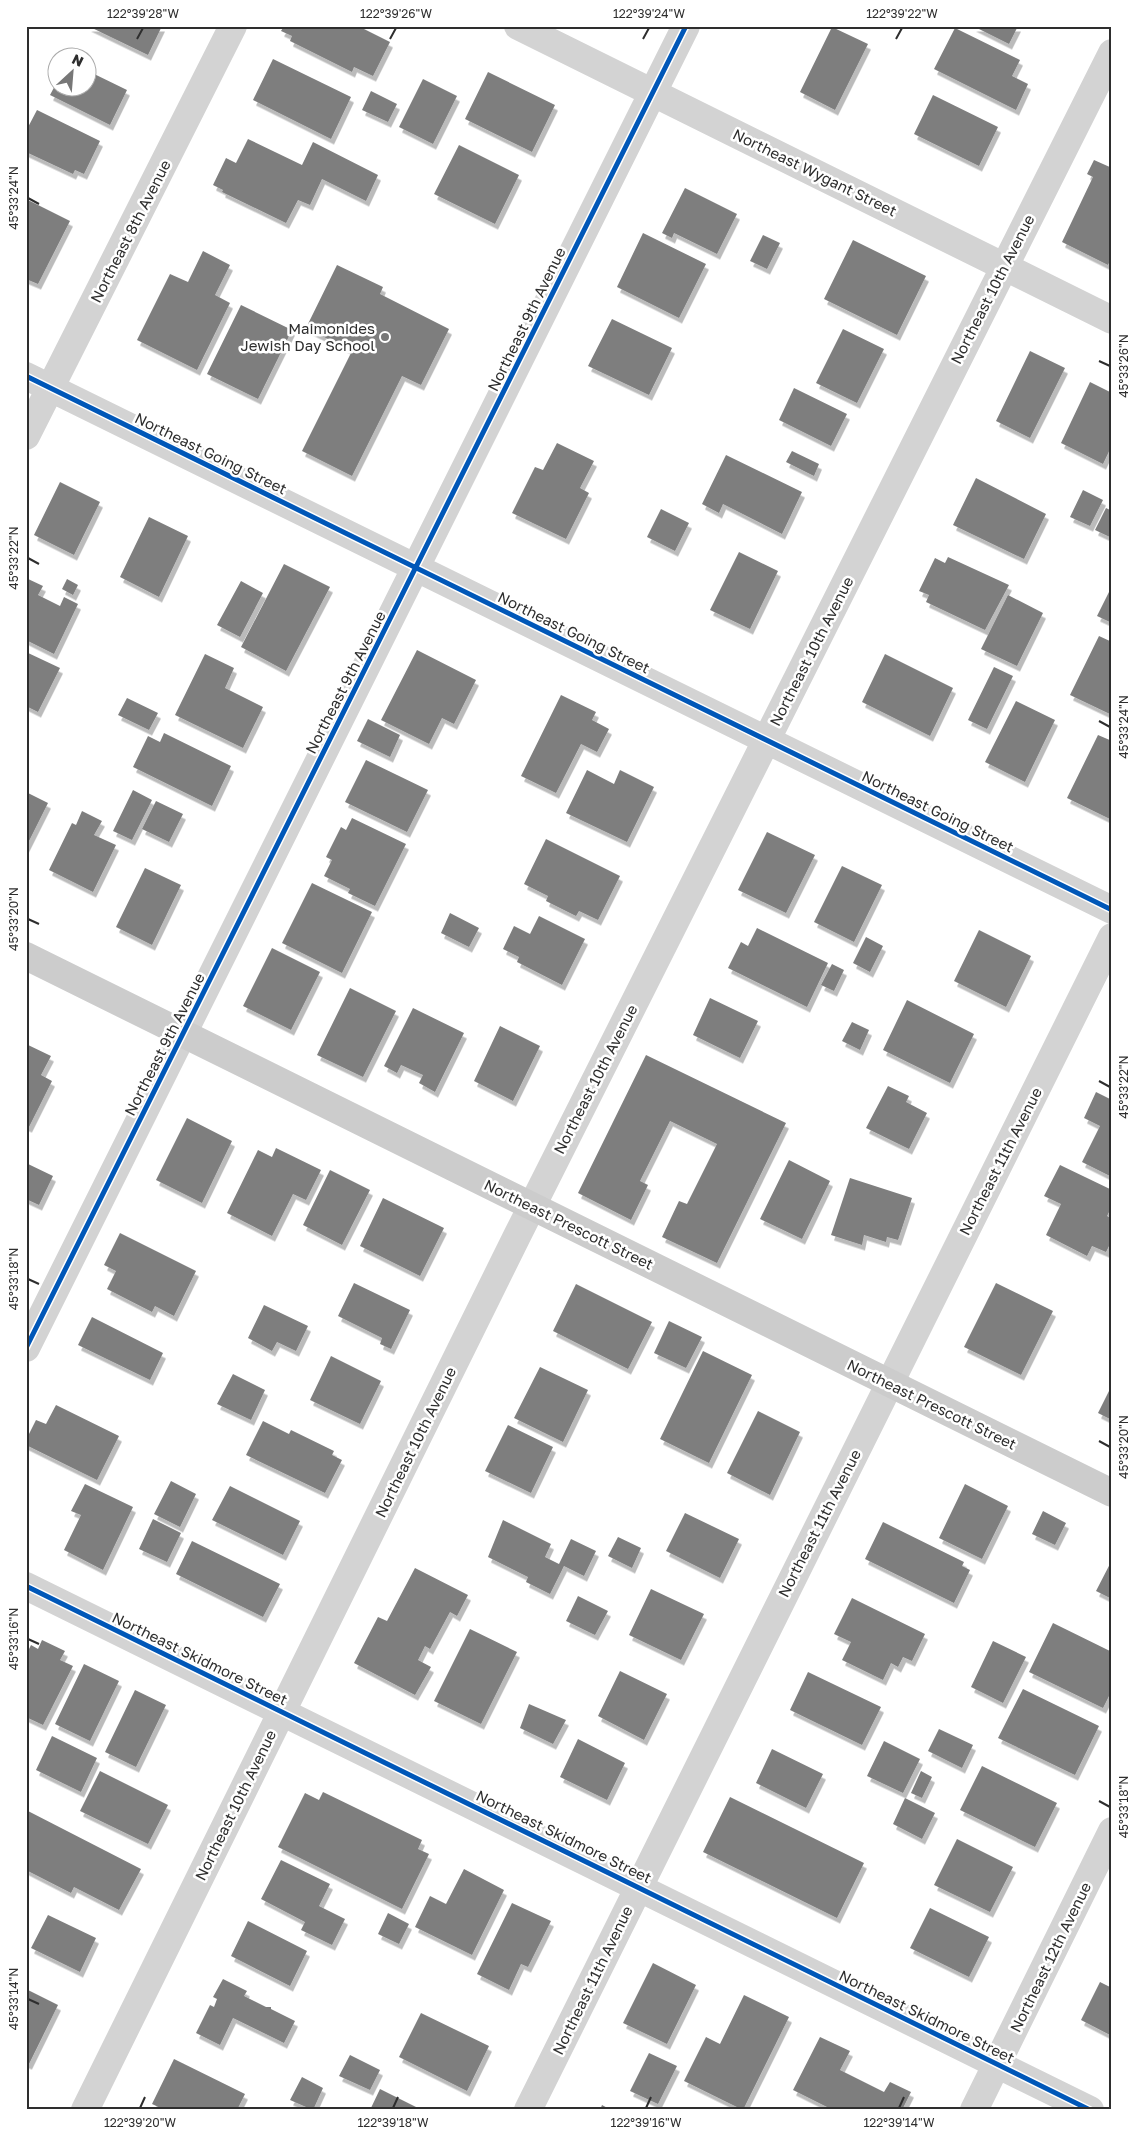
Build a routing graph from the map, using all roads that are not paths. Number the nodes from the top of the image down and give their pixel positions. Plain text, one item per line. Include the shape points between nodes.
1 (234, 26) edge
2 (518, 26) edge
3 (686, 26) edge
4 (1112, 53) edge
5 (653, 92) junction
6 (1004, 266) junction
7 (1112, 320) edge
8 (26, 376) edge
9 (51, 388) junction
10 (26, 436) edge
11 (416, 568) junction
12 (766, 740) junction
13 (1112, 910) edge
14 (1112, 937) edge
15 (26, 956) edge
16 (183, 1034) junction
17 (532, 1206) junction
18 (26, 1348) edge
19 (889, 1382) junction
20 (1112, 1492) edge
21 (26, 1586) edge
22 (281, 1712) junction
23 (1112, 1831) edge
24 (638, 1886) junction
25 (996, 2064) junction
26 (86, 2110) edge
27 (528, 2110) edge
28 (974, 2110) edge
29 (1090, 2110) edge

1 - 9 street, Northeast 8th Avenue
2 - 5 street, Northeast Wygant Street
3 - 5 street, Northeast 9th Avenue
4 - 6 street, Northeast 10th Avenue
5 - 6 street, Northeast Wygant Street
5 - 11 street, Northeast 9th Avenue
6 - 7 street, Northeast Wygant Street
6 - 12 street, Northeast 10th Avenue
8 - 9 street, Northeast Going Street
9 - 10 street, Northeast 8th Avenue
9 - 11 street, Northeast Going Street
11 - 12 street, Northeast Going Street
11 - 16 street, Northeast 9th Avenue
12 - 13 street, Northeast Going Street
12 - 17 street, Northeast 10th Avenue
14 - 19 street, Northeast 11th Avenue
15 - 16 street, Northeast Prescott Street
16 - 17 street, Northeast Prescott Street
16 - 18 street, Northeast 9th Avenue
17 - 19 street, Northeast Prescott Street
17 - 22 street, Northeast 10th Avenue
19 - 20 street, Northeast Prescott Street
19 - 24 street, Northeast 11th Avenue
21 - 22 street, Northeast Skidmore Street
22 - 24 street, Northeast Skidmore Street
22 - 26 street, Northeast 10th Avenue
23 - 25 street, Northeast 12th Avenue
24 - 25 street, Northeast Skidmore Street
24 - 27 street, Northeast 11th Avenue
25 - 28 street, Northeast 12th Avenue
25 - 29 street, Northeast Skidmore Street

